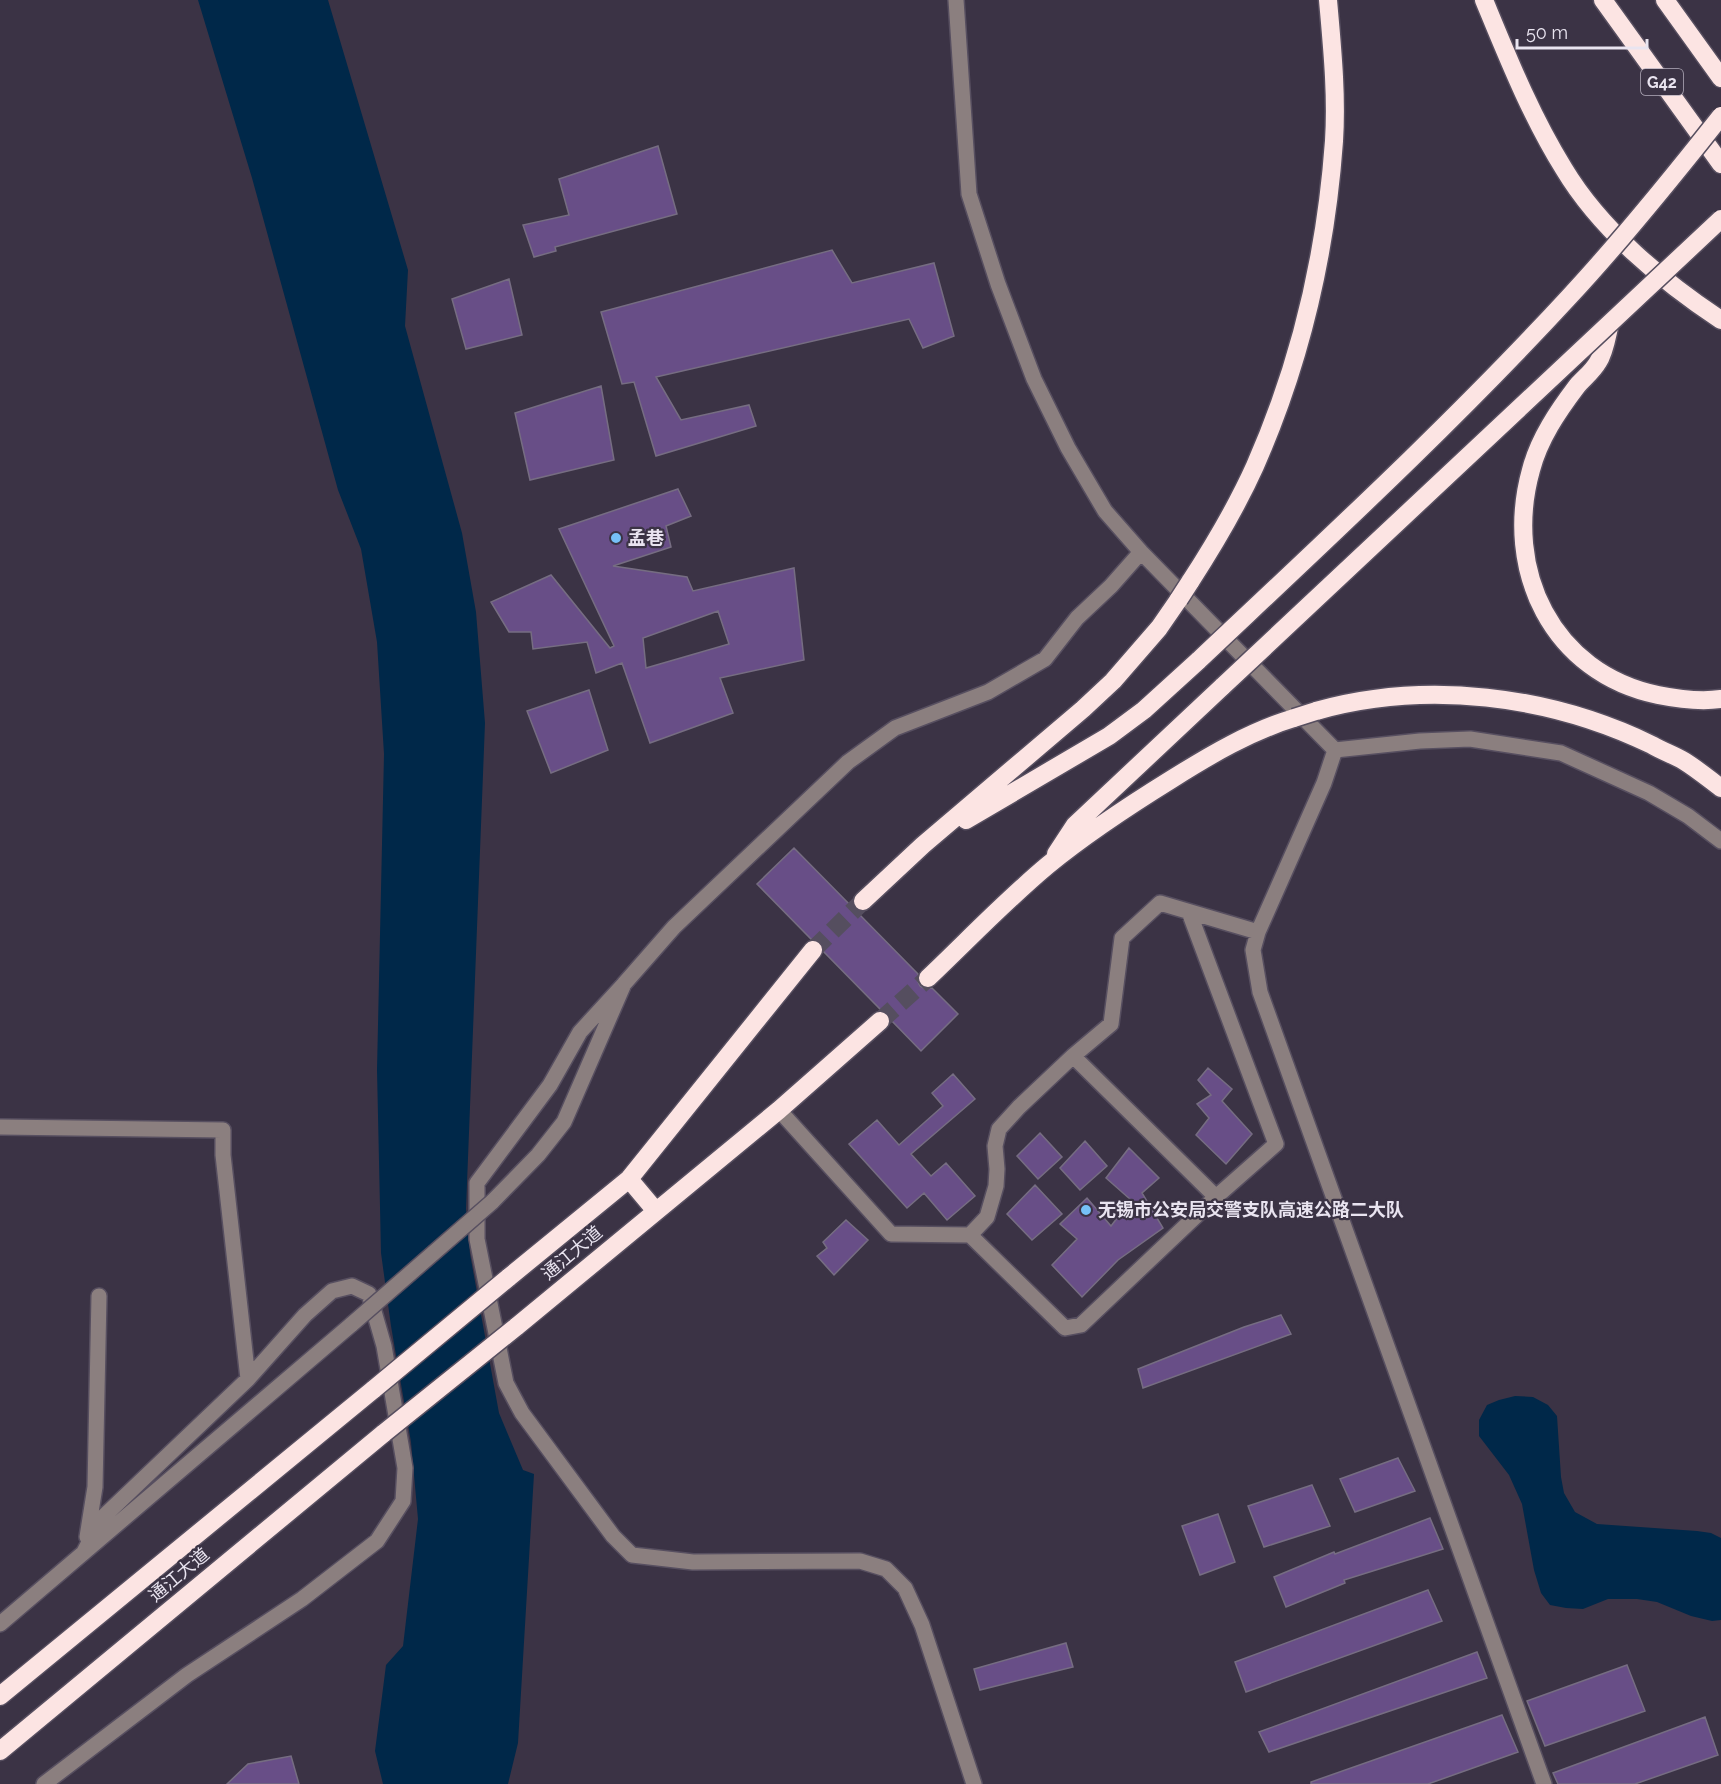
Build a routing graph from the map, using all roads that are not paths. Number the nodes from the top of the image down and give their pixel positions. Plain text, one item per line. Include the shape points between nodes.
1 (956, 0) edge
2 (1328, 0) edge
3 (1484, 0) edge
4 (1603, 0) edge
5 (1665, 0) edge
6 (1721, 78) edge
7 (1721, 116) edge
8 (1721, 164) edge
9 (1721, 219) edge
10 (1721, 321) edge
11 (1610, 323) junction
12 (1141, 552) junction
13 (1721, 699) edge
14 (1335, 750) junction
15 (1721, 788) edge
16 (1721, 841) edge
17 (923, 845) junction
18 (1048, 865) junction
19 (862, 901) tunnel mouth
20 (1189, 912) junction
21 (1258, 932) junction
22 (813, 950) tunnel mouth
23 (928, 978) tunnel mouth
24 (624, 984) junction
25 (880, 1021) tunnel mouth
26 (1073, 1056) junction
27 (779, 1110) junction
28 (0, 1127) edge
29 (629, 1179) junction
30 (1216, 1197) junction
31 (655, 1210) junction
32 (970, 1235) junction
33 (99, 1296) dead end
34 (249, 1379) junction
35 (84, 1552) junction
36 (0, 1624) edge
37 (0, 1696) edge
38 (0, 1750) edge
39 (44, 1784) edge
40 (974, 1784) edge
41 (1544, 1784) edge

1 - 12 street via 969,194 998,284 1034,379 1068,448 1104,511
2 - 17 highway, bridge via 1334,139 1325,223 1309,308 1284,392 1254,467 1191,582 1159,628 1113,681
3 - 10 highway via 1535,117 1565,171 1605,223 1650,268
4 - 8 highway, G42
5 - 6 highway, G42
7 - 17 highway, bridge via 1650,206 1499,371 1199,660 1109,736
9 - 11 highway, bridge
11 - 13 highway via 1599,362 1570,396 1543,438 1531,468 1522,531 1533,588 1560,636 1577,654 1612,679 1638,691 1677,699
11 - 18 highway, bridge via 1075,825
12 - 14 street
12 - 24 street via 1077,618 1045,659 988,692 895,728 848,762 674,927
14 - 16 street via 1470,739 1560,753 1648,793
14 - 21 street
15 - 18 highway, bridge via 1684,761 1621,730 1545,706 1477,696 1401,696 1334,706 1234,742 1133,804
17 - 19 highway
18 - 23 highway
20 - 21 street
20 - 26 street via 1160,903 1122,938 1111,1024
20 - 30 street via 1276,1144
21 - 41 street via 1253,950 1260,992
22 - 29 highway, 通江大道
24 - 35 street, bridge via 564,1122 538,1155 492,1202
24 - 40 street via 580,1032 550,1085 477,1183 477,1239 506,1383 522,1413 612,1536 632,1555 693,1562 829,1559 860,1561 886,1569 905,1588 922,1625
25 - 27 highway, 通江大道
26 - 30 street
26 - 32 street via 999,1129 995,1146 996,1186 987,1217
27 - 31 highway, 通江大道
27 - 32 street via 891,1234
28 - 34 street via 223,1130
29 - 31 highway
29 - 37 highway, 通江大道, bridge
30 - 32 street via 1081,1325 1065,1328
31 - 38 highway, 通江大道, bridge
33 - 35 street via 95,1487
34 - 35 street via 101,1519
34 - 39 street via 305,1315 332,1291 352,1286 369,1294 384,1346 405,1468 403,1501 377,1540 302,1599 187,1675
35 - 36 street

